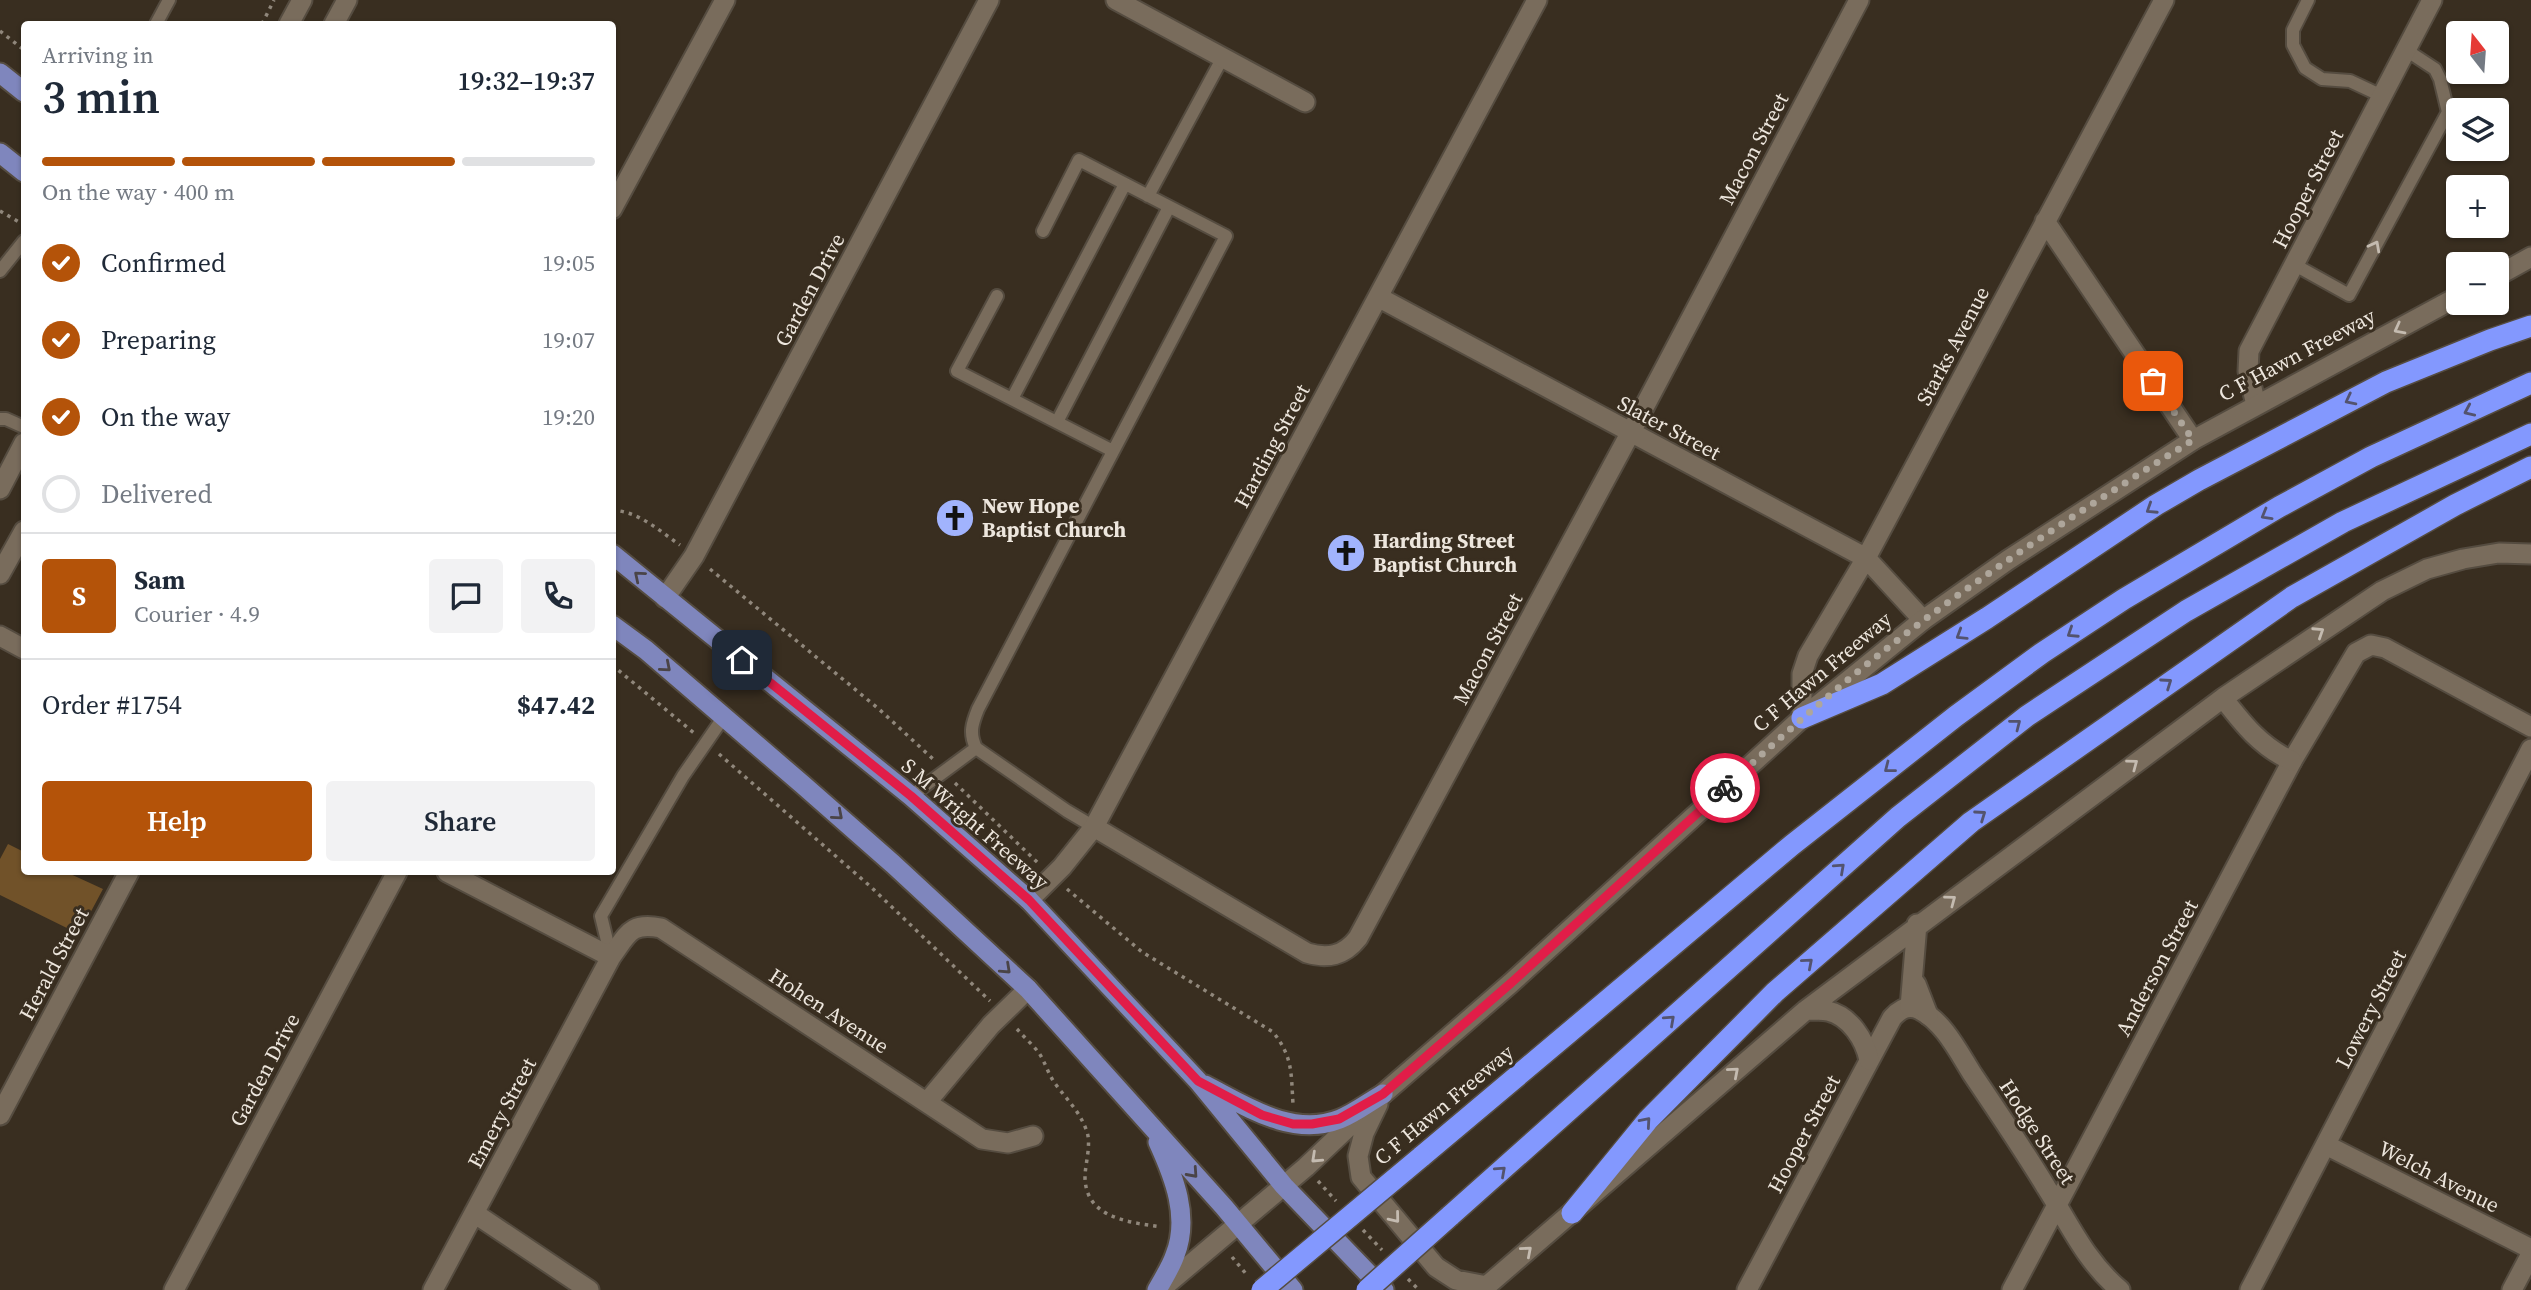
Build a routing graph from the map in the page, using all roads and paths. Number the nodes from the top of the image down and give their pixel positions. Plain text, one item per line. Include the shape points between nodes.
1 (169, 0) edge
2 (274, 0) edge
3 (302, 0) edge
4 (347, 0) edge
5 (725, 0) edge
6 (989, 0) edge
7 (1116, 0) edge
8 (1537, 0) edge
9 (1859, 0) edge
10 (2164, 0) edge
11 (2308, 0) edge
12 (2432, 0) edge
13 (158, 21) edge
14 (264, 21) edge
15 (291, 21) edge
16 (336, 21) edge
17 (0, 31) edge
18 (21, 48) edge
19 (2406, 51) junction
20 (1223, 57) junction
21 (0, 73) edge
22 (21, 90) edge
23 (2382, 96) junction
24 (1306, 102) dead end
25 (0, 153) edge
26 (21, 170) edge
27 (1125, 184) junction
28 (1148, 196) junction
29 (616, 202) edge
30 (1169, 207) junction
31 (0, 211) edge
32 (2045, 221) junction
33 (21, 223) edge
34 (1042, 230) dead end
35 (21, 245) edge
36 (2531, 257) edge
37 (2295, 265) junction
38 (2509, 269) edge
39 (0, 271) edge
40 (997, 296) dead end
41 (1378, 297) junction
42 (2446, 303) edge
43 (2531, 326) edge
44 (2531, 383) edge
45 (1012, 399) junction
46 (2256, 405) junction
47 (0, 419) edge
48 (1057, 422) junction
49 (21, 426) edge
50 (1630, 433) junction
51 (2531, 433) edge
52 (2193, 440) junction
53 (21, 449) edge
54 (1113, 451) junction
55 (2531, 467) edge
56 (0, 489) edge
57 (616, 510) edge
58 (21, 536) edge
59 (680, 545) dead end
60 (2531, 554) edge
61 (616, 557) edge
62 (1866, 558) junction
63 (706, 565) dead end
64 (0, 574) edge
65 (665, 598) junction
66 (1923, 620) junction
67 (616, 628) edge
68 (0, 636) edge
69 (21, 647) edge
70 (616, 668) edge
71 (2223, 698) junction
72 (723, 718) junction
73 (1802, 718) junction
74 (2531, 727) edge
75 (706, 743) junction
76 (976, 748) junction
77 (2531, 749) edge
78 (930, 756) dead end
79 (2292, 761) junction
80 (955, 783) dead end
81 (911, 796) junction
82 (1094, 827) junction
83 (1038, 862) dead end
84 (127, 875) edge
85 (395, 875) edge
86 (453, 875) edge
87 (1069, 891) dead end
88 (1029, 900) junction
89 (1917, 924) junction
90 (611, 957) junction
91 (1028, 989) junction
92 (988, 999) dead end
93 (1806, 1010) junction
94 (1919, 1011) junction
95 (1019, 1031) dead end
96 (1869, 1060) junction
97 (1198, 1081) junction
98 (1383, 1094) junction
99 (927, 1102) junction
100 (1293, 1104) dead end
101 (0, 1115) edge
102 (1148, 1122) junction
103 (1033, 1136) dead end
104 (2326, 1145) junction
105 (1314, 1177) dead end
106 (1284, 1186) junction
107 (2057, 1205) junction
108 (1343, 1208) dead end
109 (474, 1213) junction
110 (1572, 1213) junction
111 (1239, 1224) junction
112 (1164, 1227) dead end
113 (1362, 1228) dead end
114 (2531, 1252) edge
115 (1230, 1255) dead end
116 (1390, 1259) dead end
117 (1400, 1269) dead end
118 (1258, 1286) edge
119 (1484, 1288) edge
120 (174, 1290) edge
121 (433, 1290) edge
122 (589, 1290) edge
123 (1159, 1290) edge
124 (1293, 1290) edge
125 (1367, 1290) edge
126 (1384, 1290) edge
127 (1419, 1290) edge
128 (1747, 1290) edge
129 (2012, 1290) edge
130 (2120, 1290) edge
131 (2250, 1290) edge
132 (2512, 1290) edge

1 - 13 lane
2 - 14 path
3 - 15 street
4 - 16 street
5 - 29 street
6 - 65 street, Garden Drive via 694,556
7 - 20 street
8 - 41 street, Harding Street
9 - 50 street, Macon Street
10 - 32 street, Starks Avenue
11 - 23 lane via 2293,30 2293,45 2305,68 2322,79 2350,81
12 - 19 street, Hooper Street
17 - 18 path
19 - 23 street, Hooper Street
37 -> 19 lane via 2349,295 2448,112 2435,69
20 - 24 street
20 - 28 lane
21 - 22 main road
23 - 37 street, Hooper Street
25 - 26 main road
27 - 28 lane
27 - 34 lane via 1079,160
27 - 45 lane
28 - 30 lane
30 - 48 lane
30 - 54 lane via 1226,236
31 - 33 path
32 - 52 street
32 - 62 street, Starks Avenue
35 - 39 lane
36 - 38 street
37 - 46 street, Hooper Street via 2249,351 2248,371
40 - 45 lane via 957,370
41 - 50 street, Slater Street
41 - 82 street, Harding Street
42 -> 46 street, C F Hawn Freeway
43 -> 73 highway via 2386,382 2199,480 1882,684
44 -> 118 highway, C F Hawn Freeway, bridge via 2371,457 2124,599 2042,653 1792,845 1421,1157
45 - 48 lane
46 - 52 street, C F Hawn Freeway
47 - 49 lane
48 - 54 lane
50 - 62 street, Slater Street
50 - 82 street, Macon Street via 1349,949 1320,957 1307,953
125 -> 51 highway, bridge via 1898,817 2027,716 2186,611 2343,522
52 - 66 street, C F Hawn Freeway
53 - 56 street
54 - 76 lane via 978,709 971,726
110 -> 55 highway via 1648,1120 1775,992 1971,822 2292,597
57 - 59 path via 642,517
58 - 64 street
71 -> 60 street via 2382,590 2427,569 2463,559
65 -> 61 main road, S M Wright Freeway
62 - 66 street, Slater Street
62 - 73 street, Starks Avenue via 1808,656 1802,674
63 - 78 path
65 - 81 main road, S M Wright Freeway
66 - 73 street, C F Hawn Freeway
67 -> 72 main road
68 - 69 street
70 - 75 path
71 - 79 street via 2259,742
89 -> 71 street
72 - 75 lane
72 -> 91 main road via 893,864
73 - 98 street, C F Hawn Freeway
74 - 79 street, Anderson Street via 2385,648 2371,645 2356,653 2344,670
75 - 90 lane via 601,916
75 - 92 path via 871,887
76 - 81 lane
76 - 82 lane
77 - 104 street, Lowery Street
79 - 107 street, Anderson Street
80 - 83 path
81 - 88 main road, S M Wright Freeway
82 - 88 street, Harding Street
84 - 101 street, Herald Street
85 - 120 street, Garden Drive
86 - 90 street
87 - 100 path via 1142,952 1273,1032 1290,1060
88 - 97 main road, S M Wright Freeway
89 - 93 street
89 - 94 street via 1913,971
90 - 99 street, Hohen Avenue via 629,932 644,925 661,928
90 - 109 street, Emery Street
91 - 99 street via 991,1025
91 - 102 main road
93 - 96 street via 1829,1012 1845,1020 1861,1038
110 -> 93 street
94 - 96 street, Hooper Street via 1899,1010
94 - 107 street, Hodge Street via 1951,1040
95 - 112 path via 1039,1053 1082,1120 1088,1135 1085,1178 1095,1205 1108,1216
96 - 128 street, Hooper Street
97 - 98 main road via 1262,1115 1293,1124 1339,1119
97 - 106 main road, S M Wright Freeway
98 -> 106 street, C F Hawn Freeway
98 -> 119 street via 1364,1133 1358,1156 1361,1177 1436,1268
99 - 103 street, Hohen Avenue via 982,1139 1008,1143
102 -> 111 main road
102 - 123 main road via 1174,1177 1181,1228 1176,1254
104 - 114 street, Welch Avenue
104 - 131 street, Lowery Street
105 - 108 path
106 - 111 street, C F Hawn Freeway
106 - 126 main road, S M Wright Freeway
107 - 129 street, Anderson Street
107 - 130 street, Hodge Street via 2082,1248
109 - 121 street, Emery Street
109 - 122 street
119 -> 110 street
111 - 123 street, C F Hawn Freeway
111 - 124 main road
113 - 116 path
114 - 132 street
115 - 118 path
117 - 127 path

